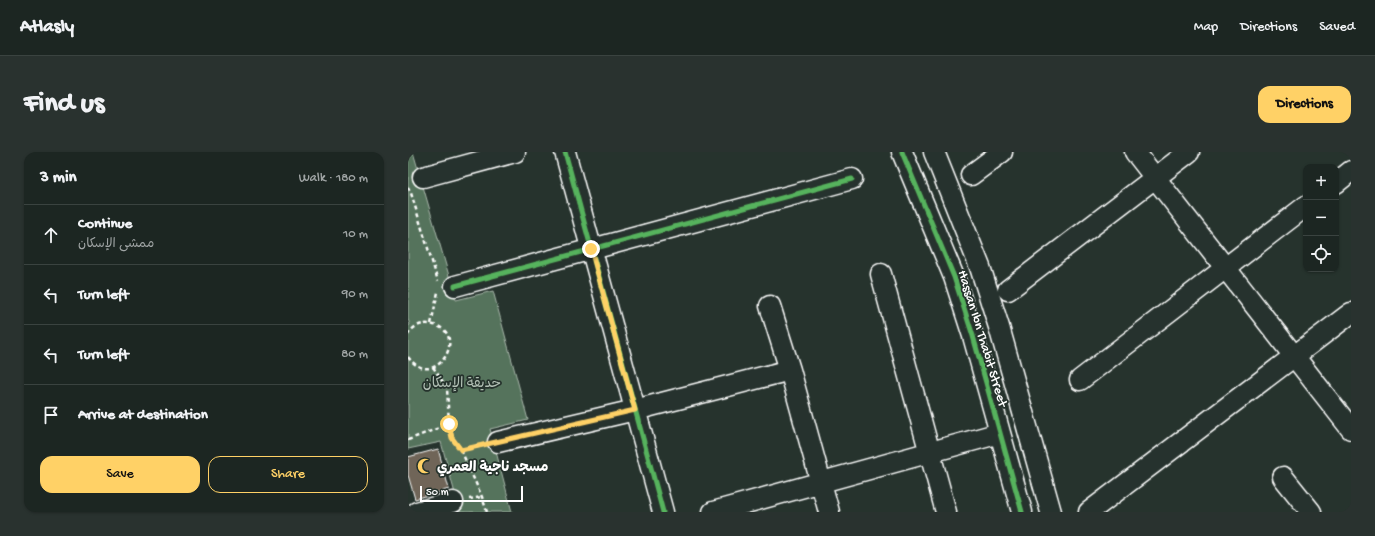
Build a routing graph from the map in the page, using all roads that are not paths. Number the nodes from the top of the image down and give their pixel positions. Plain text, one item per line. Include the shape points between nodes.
1 (515, 152) edge
2 (565, 152) edge
3 (902, 152) edge
4 (934, 152) edge
5 (1002, 152) edge
6 (1135, 152) edge
7 (1189, 152) edge
8 (1351, 171) edge
9 (971, 175) dead end
10 (1155, 178) junction
11 (852, 179) dead end
12 (1339, 181) edge
13 (415, 182) edge
14 (1303, 208) edge
15 (591, 249) junction
16 (1226, 268) junction
17 (881, 274) dead end
18 (444, 287) road end
19 (1008, 290) dead end
20 (770, 306) dead end
21 (1351, 313) edge
22 (1294, 356) junction
23 (790, 370) junction
24 (1080, 380) dead end
25 (635, 410) junction
26 (1351, 429) edge
27 (1000, 433) junction
28 (498, 442) road end
29 (930, 453) junction
30 (1283, 477) dead end
31 (821, 482) junction
32 (453, 502) dead end
33 (417, 512) edge
34 (663, 512) edge
35 (713, 512) edge
36 (829, 512) edge
37 (946, 512) edge
38 (1022, 512) edge
39 (1051, 512) edge
40 (1089, 512) edge
41 (1311, 512) edge

1 - 13 street
2 - 15 street
3 - 27 street, Hassan Ibn Thabit Street via 954,277
4 - 39 street, Hassan Ibn Thabit Street via 980,267
5 - 9 street
6 - 10 street
7 - 10 street
8 - 12 street
10 - 16 street
10 - 19 street
11 - 15 street
14 - 16 street
15 - 18 street
15 - 25 street
16 - 22 street
16 - 24 street
17 - 29 street
20 - 23 street
21 - 22 street
22 - 26 street
22 - 40 street
23 - 25 street
23 - 31 street
25 - 28 street
25 - 34 street
27 - 29 street
27 - 38 street, Hassan Ibn Thabit Street
29 - 31 street
29 - 37 street
30 - 41 street
31 - 35 street
31 - 36 street
32 - 33 street

